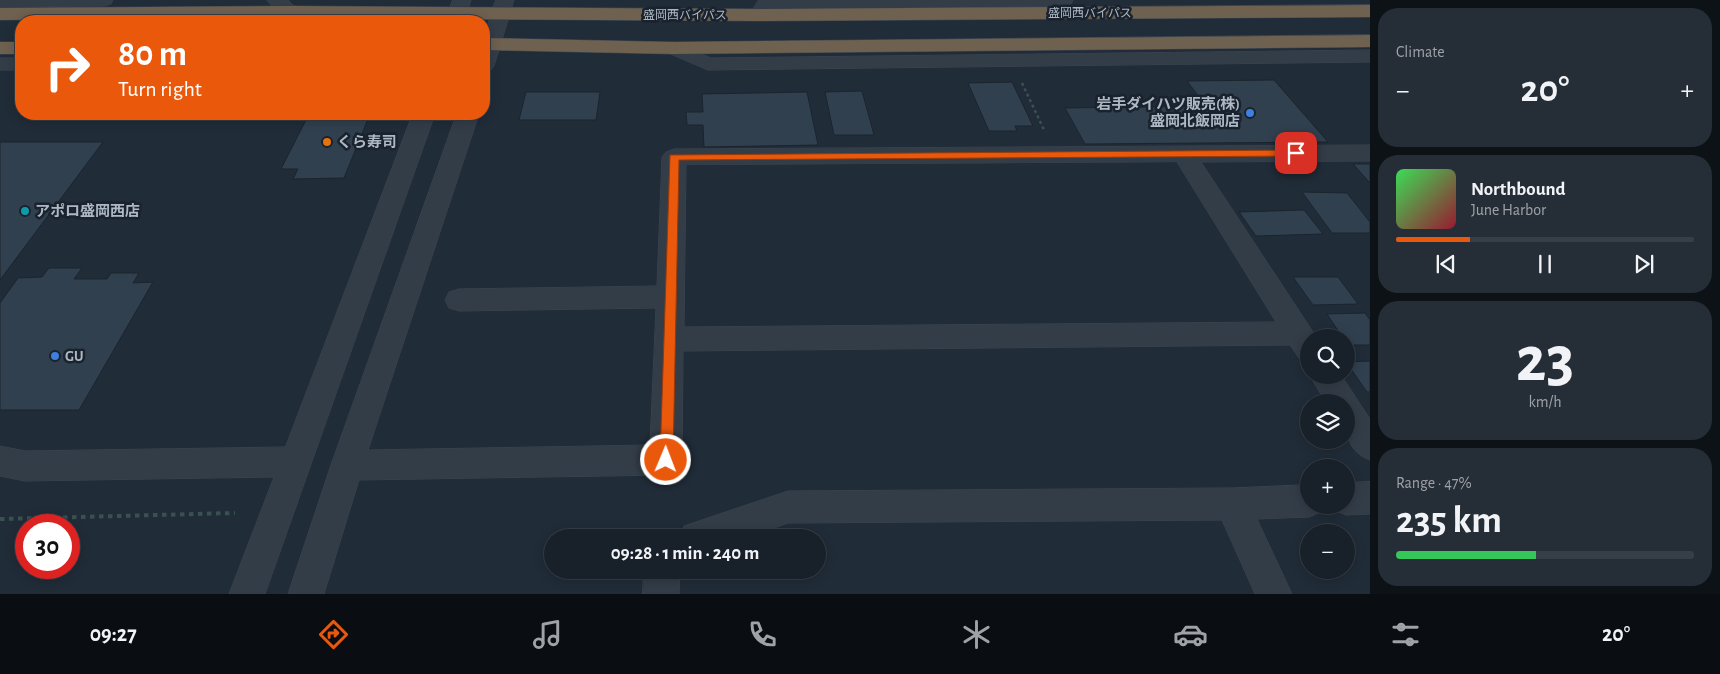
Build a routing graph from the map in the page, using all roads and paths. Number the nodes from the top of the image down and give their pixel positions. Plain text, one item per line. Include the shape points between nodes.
1 (104, 0) edge
2 (276, 0) edge
3 (1064, 0) edge
4 (0, 1) edge
5 (880, 1) edge
6 (503, 7) edge
7 (1370, 11) edge
8 (291, 12) junction
9 (458, 12) edge
10 (0, 14) edge
11 (760, 15) junction
12 (490, 39) edge
13 (1370, 41) edge
14 (490, 44) edge
15 (0, 48) edge
16 (15, 48) edge
17 (673, 48) junction
18 (1370, 56) edge
19 (0, 64) edge
20 (15, 64) edge
21 (1018, 75) dead end
22 (422, 120) edge
23 (466, 120) edge
24 (1370, 153) edge
25 (1184, 154) junction
26 (1056, 155) junction
27 (670, 297) junction
28 (458, 300) dead end
29 (1300, 336) edge
30 (668, 340) junction
31 (1300, 341) edge
32 (1355, 423) edge
33 (1370, 446) edge
34 (0, 461) edge
35 (296, 462) junction
36 (347, 465) junction
37 (1370, 498) edge
38 (1355, 499) edge
39 (1300, 501) edge
40 (1232, 504) junction
41 (235, 513) dead end
42 (0, 519) edge
43 (723, 529) edge
44 (662, 579) edge
45 (247, 594) edge
46 (306, 594) edge
47 (662, 594) edge
48 (1274, 594) edge

1 - 4 street
2 - 8 street
3 - 5 street
5 - 11 street via 766,3
6 - 9 highway, 盛岡西バイパス
6 - 11 highway, 盛岡西バイパス
6 - 12 street
7 - 11 highway, 盛岡西バイパス
8 - 9 highway, 盛岡西バイパス
8 - 10 highway, 盛岡西バイパス
13 - 17 highway
14 - 17 highway
15 - 16 highway
17 - 18 street via 708,64
19 - 20 street
21 - 26 path
22 - 35 street
23 - 36 street
24 - 25 street
25 - 26 street
25 - 29 street
26 - 27 street via 674,157
27 - 28 street
27 - 30 street
30 - 31 street
30 - 36 street via 666,460
32 - 33 street
34 - 35 street via 25,466
35 - 45 street
36 - 46 street
37 - 38 street
39 - 40 street
40 - 43 street via 788,507
40 - 48 street
41 - 42 path
44 - 47 street

